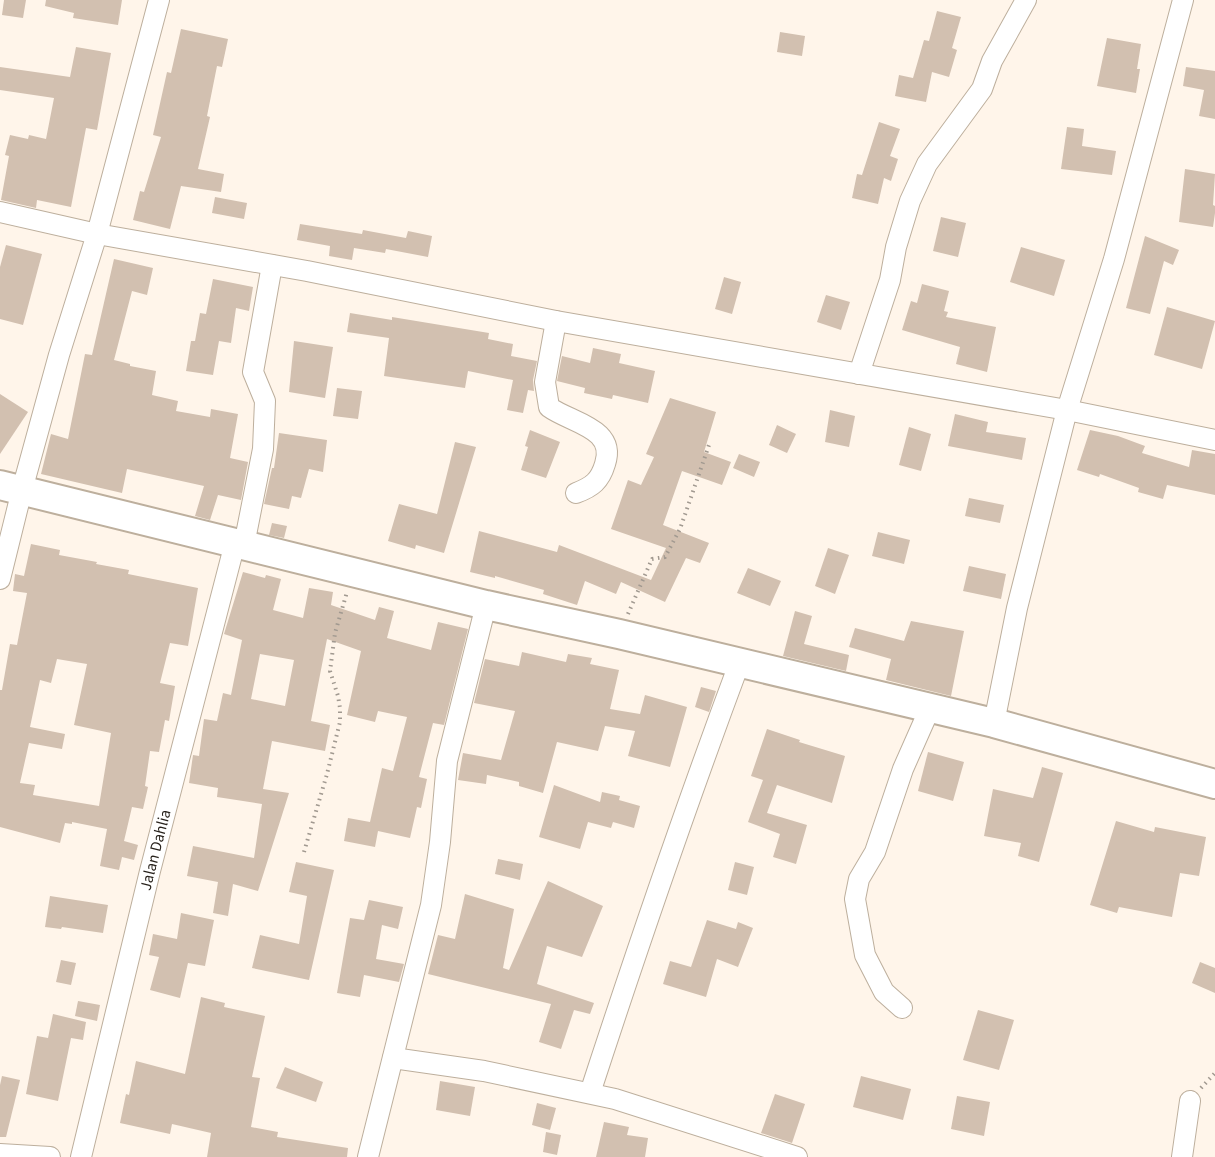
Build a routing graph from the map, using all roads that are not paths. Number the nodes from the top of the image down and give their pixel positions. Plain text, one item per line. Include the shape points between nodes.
1 (159, 0) edge
2 (1026, 0) edge
3 (1183, 0) edge
4 (0, 212) edge
5 (97, 234) junction
6 (272, 265) junction
7 (556, 321) junction
8 (860, 374) junction
9 (1067, 410) junction
10 (1215, 440) edge
11 (11, 487) edge
12 (576, 493) dead end
13 (240, 544) junction
14 (0, 579) edge
15 (486, 605) junction
16 (739, 664) junction
17 (930, 708) junction
18 (994, 723) junction
19 (1215, 784) edge
20 (902, 1008) dead end
21 (393, 1058) junction
22 (590, 1093) junction
23 (1190, 1101) dead end
24 (0, 1154) edge
25 (50, 1157) edge
26 (81, 1157) edge
27 (368, 1157) edge
28 (797, 1157) edge
29 (1182, 1157) edge

1 - 5 street
2 - 8 street via 992,61 982,89 927,164 910,201
3 - 9 street via 1114,259
4 - 5 street
5 - 6 street
5 - 11 street
6 - 7 street
6 - 13 street, Jalan Dahlia via 253,372 265,401 263,449
7 - 8 street
7 - 12 street via 545,382 549,407 597,432 607,451 599,479
8 - 9 street
9 - 10 street
9 - 18 street via 1017,608
11 - 13 main road
11 - 14 street
13 - 15 main road
13 - 26 street, Jalan Dahlia via 150,871
15 - 16 main road
15 - 21 street via 447,761 431,905
16 - 17 main road
16 - 22 street via 689,796
17 - 18 main road
17 - 20 street via 903,769 875,852 859,879 855,899 865,955 884,992
18 - 19 main road
21 - 22 street via 484,1071
21 - 27 street
22 - 28 street
23 - 29 street
24 - 25 street

